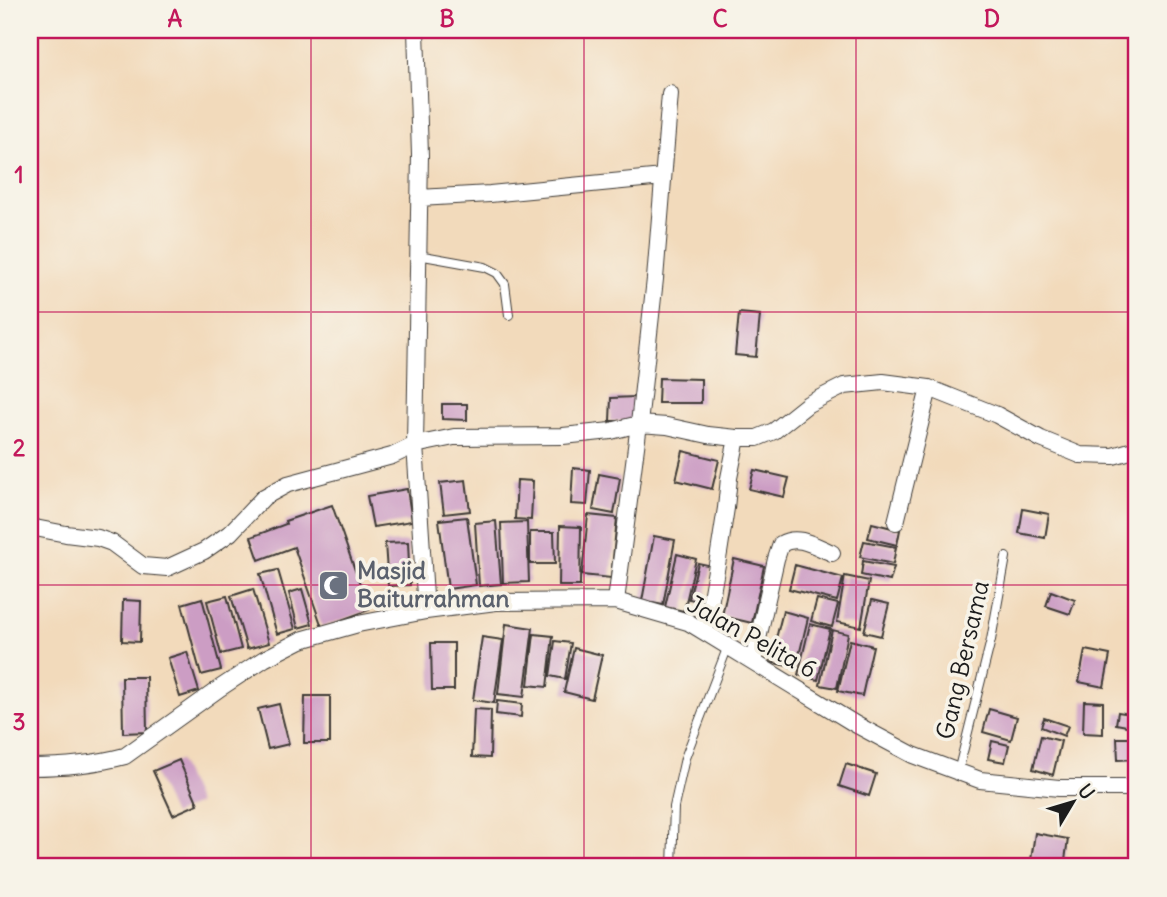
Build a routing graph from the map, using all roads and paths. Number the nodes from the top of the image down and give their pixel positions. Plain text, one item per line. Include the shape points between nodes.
1 (416, 30) edge
2 (670, 94) dead end
3 (663, 177) junction
4 (419, 198) junction
5 (418, 255) junction
6 (509, 315) dead end
7 (929, 388) junction
8 (639, 424) junction
9 (737, 438) junction
10 (415, 445) junction
11 (1137, 449) edge
12 (895, 522) dead end
13 (30, 527) edge
14 (832, 553) dead end
15 (1006, 557) dead end
16 (616, 601) junction
17 (426, 611) junction
18 (705, 632) junction
19 (729, 646) junction
20 (753, 661) junction
21 (30, 767) edge
22 (957, 772) junction
23 (1137, 788) edge
24 (672, 867) edge

1 - 4 street
2 - 3 street
3 - 4 street
3 - 8 street
4 - 5 street
5 - 6 lane via 497,273 505,284
5 - 10 street
7 - 9 street via 883,382 845,386 808,404 774,430 757,438
7 - 11 street via 1080,455 1113,456
7 - 12 street
8 - 9 street
8 - 10 street via 564,436 454,437
8 - 16 street
9 - 18 street
10 - 13 street via 392,456 288,484 264,497 230,533 167,568 143,566 98,538
10 - 17 street
14 - 20 street via 800,540 781,544
15 - 22 lane, Gang Bersama via 991,640
16 - 17 street, Jalan Pelita 6 via 496,602
16 - 18 street, Jalan Pelita 6 via 688,622
17 - 21 street, Jalan Pelita 6 via 301,640 242,673 125,755
18 - 19 street, Jalan Pelita 6
19 - 20 street, Jalan Pelita 6
19 - 24 lane via 685,758 674,807
20 - 22 street, Jalan Pelita 6 via 855,724
22 - 23 street, Jalan Pelita 6 via 980,780 1059,788

